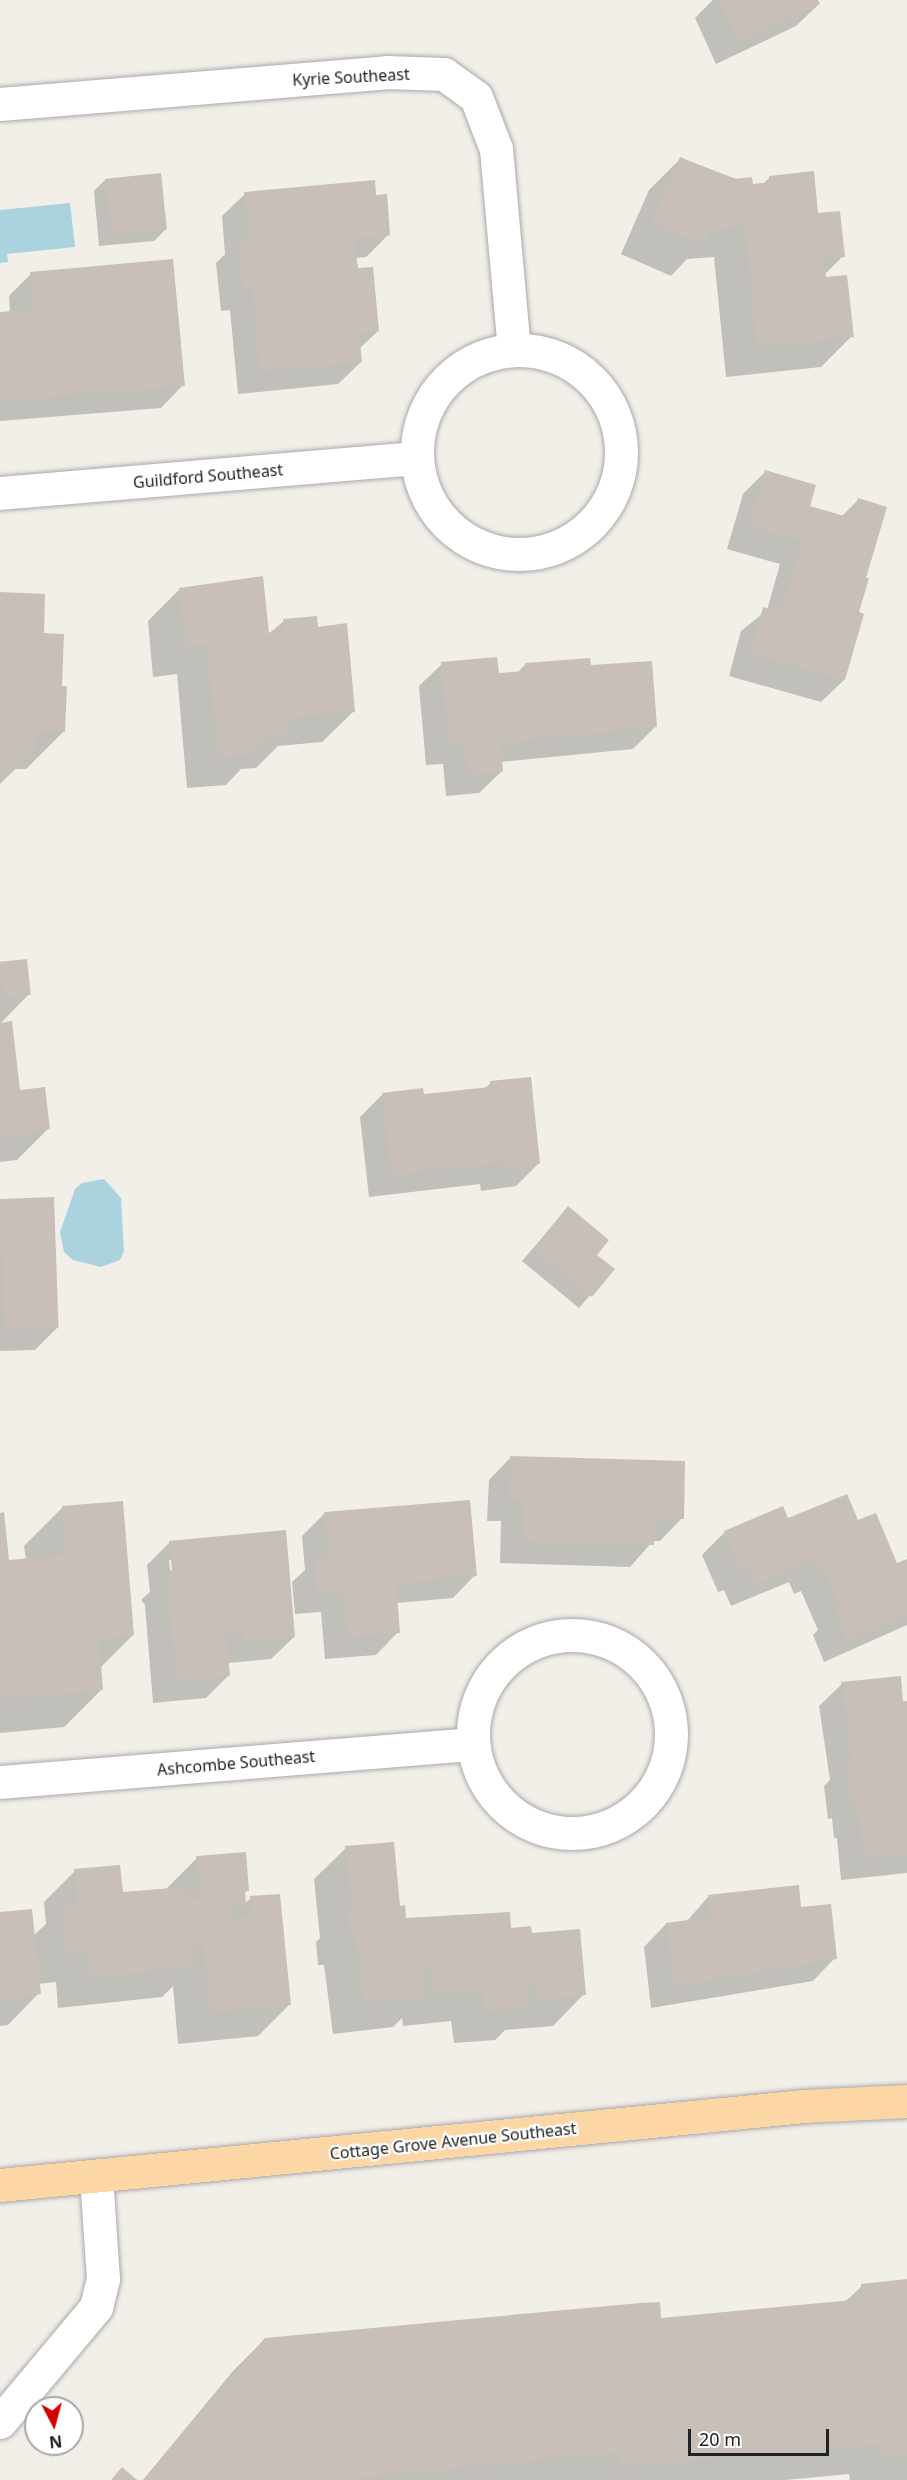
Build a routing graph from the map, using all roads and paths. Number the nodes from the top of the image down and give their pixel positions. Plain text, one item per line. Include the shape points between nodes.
1 (0, 104) edge
2 (514, 349) junction
3 (415, 458) junction
4 (0, 493) edge
5 (472, 1744) junction
6 (0, 1782) edge
7 (907, 2101) edge
8 (96, 2177) junction
9 (0, 2185) edge
10 (0, 2422) edge

1 - 2 street, Kyrie Southeast via 387,72 444,74 476,97 496,149
2 - 3 street via 474,358 442,383 421,417
2 - 3 street via 557,356 594,380 617,418 622,462 609,504 579,536 539,554 495,553 455,534 426,500
3 - 4 street, Guildford Southeast
5 - 5 street via 486,1787 514,1817 558,1834 609,1828 647,1803 667,1769 672,1717 654,1676 625,1648 578,1634 533,1642 500,1664 477,1701
5 - 6 street, Ashcombe Southeast
7 - 8 main road, Cottage Grove Avenue Southeast via 804,2106
8 - 9 main road, Cottage Grove Avenue Southeast
8 - 10 street via 104,2279 96,2307

